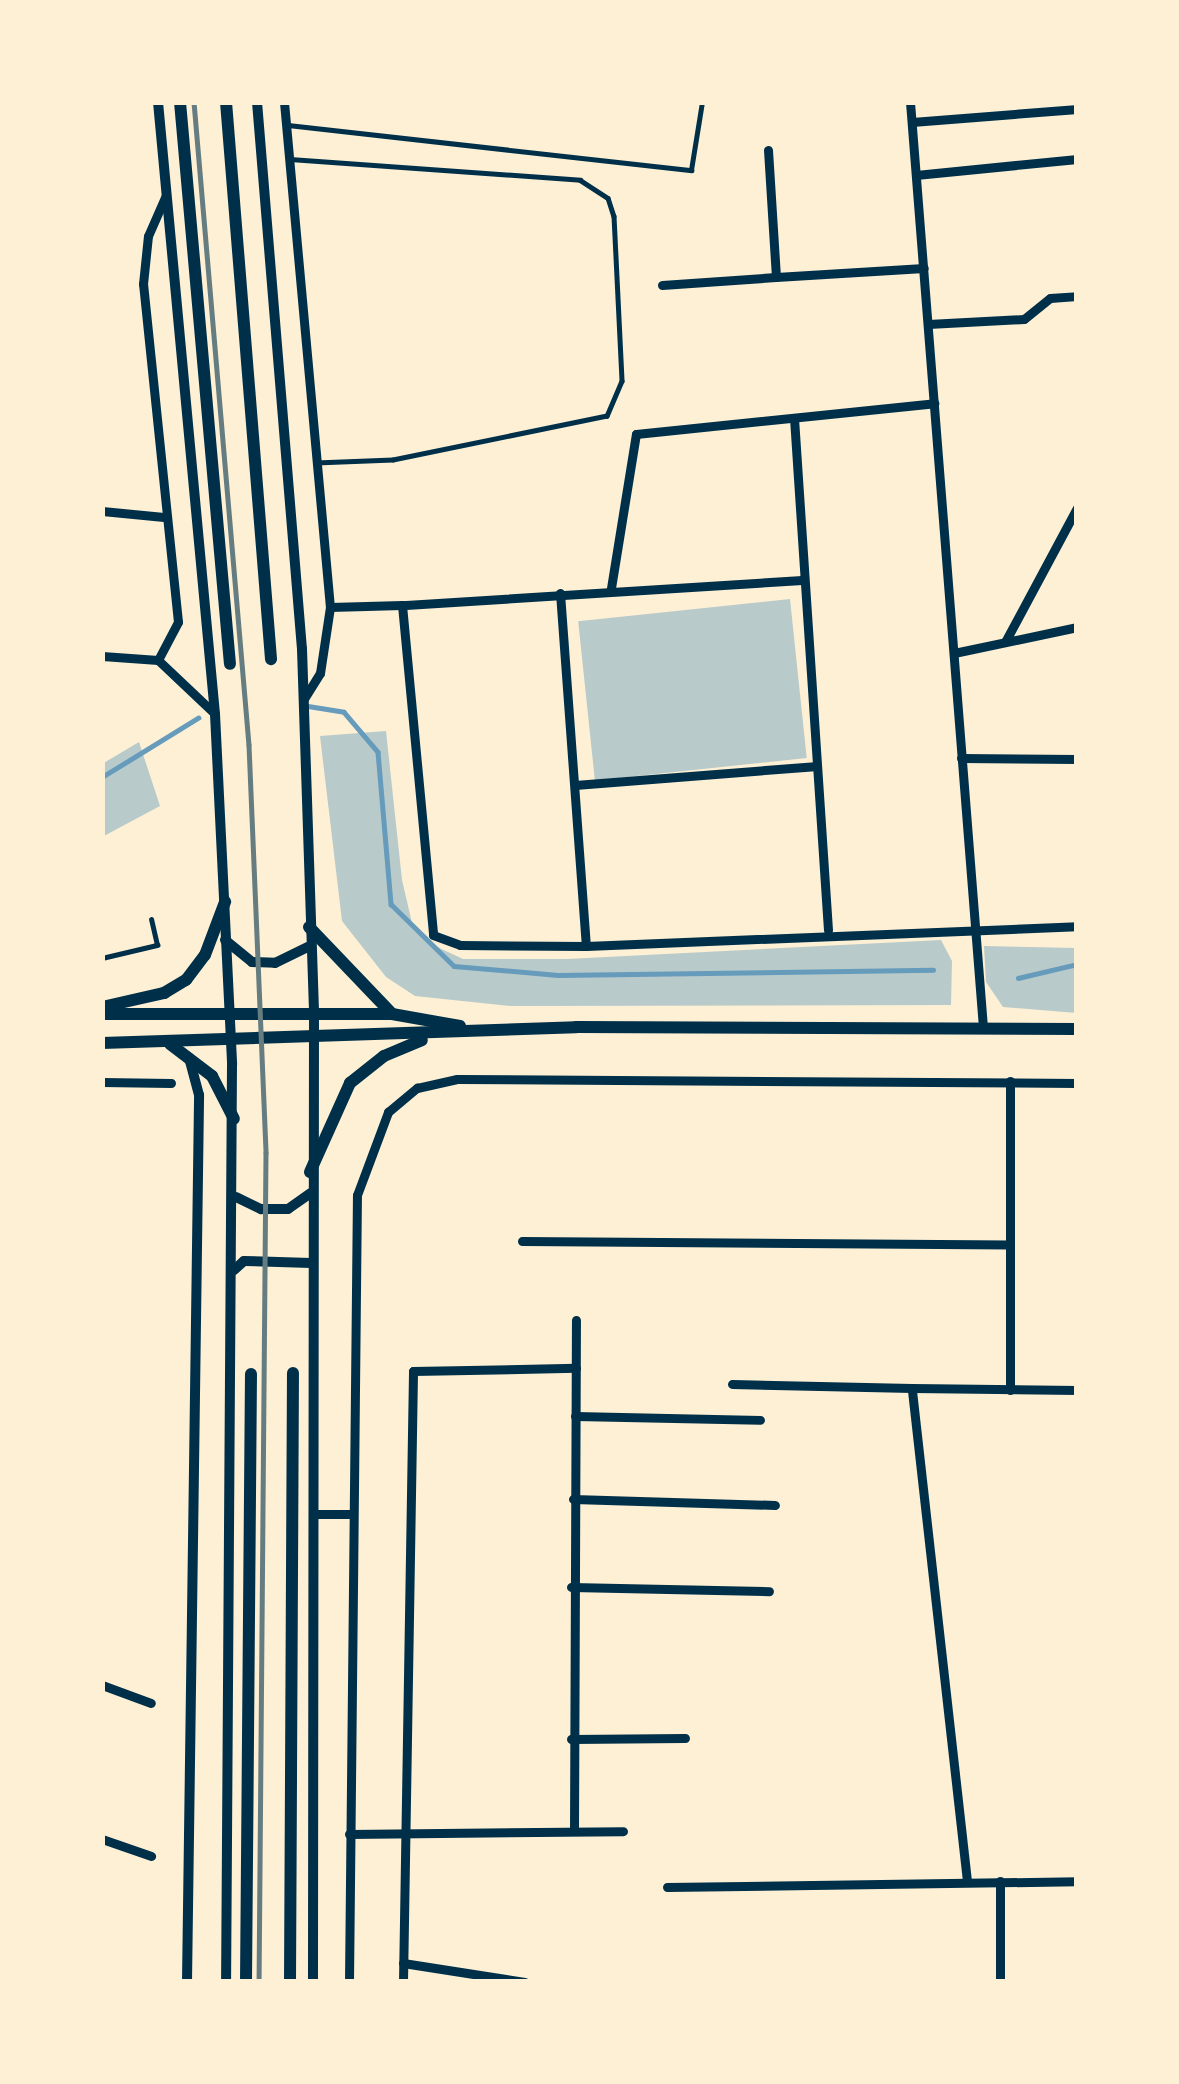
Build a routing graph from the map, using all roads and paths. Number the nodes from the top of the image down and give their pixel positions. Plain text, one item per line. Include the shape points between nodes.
1 (158, 102) edge
2 (180, 102) edge
3 (226, 102) edge
4 (257, 102) edge
5 (284, 102) edge
6 (702, 102) edge
7 (910, 102) edge
8 (1077, 109) edge
9 (912, 122) junction
10 (286, 125) junction
11 (768, 150) dead end
12 (290, 159) junction
13 (1077, 159) edge
14 (916, 175) junction
15 (166, 195) junction
16 (924, 268) junction
17 (776, 277) junction
18 (662, 285) dead end
19 (1077, 296) edge
20 (928, 324) junction
21 (934, 403) junction
22 (794, 418) junction
23 (316, 463) junction
24 (1077, 508) edge
25 (102, 511) edge
26 (164, 517) junction
27 (802, 580) junction
28 (610, 588) junction
29 (560, 593) junction
30 (402, 605) junction
31 (330, 608) junction
32 (1077, 627) edge
33 (1005, 642) junction
34 (954, 653) junction
35 (102, 656) edge
36 (271, 658) dead end
37 (158, 660) junction
38 (230, 664) dead end
39 (304, 699) junction
40 (214, 714) junction
41 (961, 758) junction
42 (1077, 759) edge
43 (814, 766) junction
44 (575, 785) junction
45 (225, 902) junction
46 (152, 920) dead end
47 (1077, 926) edge
48 (308, 927) junction
49 (971, 928) junction
50 (828, 931) junction
51 (224, 940) junction
52 (586, 946) junction
53 (308, 947) junction
54 (102, 958) edge
55 (102, 1011) edge
56 (392, 1014) junction
57 (228, 1015) junction
58 (314, 1016) junction
59 (982, 1028) junction
60 (470, 1029) junction
61 (1077, 1029) edge
62 (230, 1038) junction
63 (314, 1041) junction
64 (102, 1043) edge
65 (168, 1043) junction
66 (189, 1055) junction
67 (1010, 1081) junction
68 (102, 1082) edge
69 (1077, 1082) edge
70 (171, 1083) dead end
71 (234, 1119) junction
72 (310, 1172) junction
73 (310, 1193) junction
74 (236, 1197) junction
75 (522, 1241) dead end
76 (1009, 1244) junction
77 (311, 1262) junction
78 (234, 1270) junction
79 (576, 1320) dead end
80 (576, 1368) junction
81 (292, 1373) dead end
82 (251, 1375) dead end
83 (732, 1384) dead end
84 (912, 1388) junction
85 (1010, 1390) junction
86 (1077, 1390) edge
87 (575, 1416) junction
88 (760, 1420) dead end
89 (573, 1499) junction
90 (776, 1505) dead end
91 (313, 1514) junction
92 (351, 1514) junction
93 (572, 1586) junction
94 (769, 1591) dead end
95 (102, 1685) edge
96 (151, 1702) dead end
97 (685, 1738) dead end
98 (571, 1739) junction
99 (574, 1831) junction
100 (623, 1831) dead end
101 (404, 1833) junction
102 (349, 1834) junction
103 (102, 1839) edge
104 (151, 1856) dead end
105 (1000, 1880) junction
106 (967, 1881) junction
107 (1077, 1881) edge
108 (667, 1887) dead end
109 (404, 1963) junction
110 (510, 1981) edge
111 (187, 1982) edge
112 (226, 1982) edge
113 (246, 1982) edge
114 (290, 1982) edge
115 (313, 1982) edge
116 (349, 1982) edge
117 (403, 1982) edge
118 (525, 1982) edge
119 (1000, 1982) edge

1 - 15 street
2 - 38 main road
3 - 36 main road
4 - 39 street
5 - 10 street
6 - 10 lane via 691,170
7 - 9 street
8 - 9 street
9 - 14 street
10 - 12 street
11 - 17 street
12 - 23 street
12 - 23 lane via 580,180 608,198 614,216 622,381 607,416 393,460
13 - 14 street
14 - 16 street
15 - 26 street via 148,236 143,284
15 - 40 street
16 - 17 street
16 - 20 street
17 - 18 street
19 - 20 street via 1050,298 1032,317
20 - 21 street
21 - 22 street
21 - 34 street
22 - 27 street
22 - 28 street via 636,434
23 - 31 street
24 - 33 street
25 - 26 street
26 - 37 street via 178,622
27 - 28 street
27 - 43 street
28 - 29 street
29 - 30 street
29 - 44 street
30 - 31 street
30 - 52 street via 433,934 460,945
31 - 39 street via 320,673
32 - 33 street
33 - 34 street
34 - 41 street
35 - 37 street
37 - 40 street
39 - 48 street
40 - 45 street
41 - 42 street
41 - 49 street
43 - 44 street
43 - 50 street
44 - 52 street
45 - 51 street
45 - 55 main road via 206,955 186,980
46 - 54 lane via 157,946
47 - 49 street
48 - 53 street
48 - 56 main road
49 - 50 street
49 - 59 street
50 - 52 street
51 - 53 street via 252,962 275,963
51 - 57 street
53 - 58 street
55 - 57 main road
56 - 58 main road
56 - 60 main road
57 - 58 main road
57 - 62 street
58 - 63 street
59 - 60 main road
59 - 61 main road
60 - 63 main road
60 - 72 main road via 384,1055 350,1083
62 - 63 main road
62 - 65 main road
62 - 71 street
63 - 72 street
64 - 65 main road
65 - 66 main road
66 - 71 main road via 212,1076
66 - 111 street via 199,1095
67 - 69 street
67 - 76 street
67 - 92 street via 457,1079 417,1088 388,1112 357,1196
68 - 70 street
71 - 74 street
72 - 73 street
73 - 74 street via 288,1209 261,1209
73 - 77 street
74 - 78 street
75 - 76 street
76 - 85 street
77 - 78 street via 244,1262
77 - 91 street
78 - 112 street
79 - 80 street
80 - 87 street
80 - 101 street via 413,1371
81 - 114 main road
82 - 113 main road
83 - 84 street
84 - 85 street
84 - 106 street
85 - 86 street
87 - 88 street
87 - 89 street
89 - 90 street
89 - 93 street
91 - 92 street
91 - 115 street
92 - 102 street
93 - 94 street
93 - 98 street
95 - 96 street
97 - 98 street
98 - 99 street
99 - 100 street
99 - 101 street
101 - 102 street
101 - 109 street
102 - 116 street
103 - 104 street
105 - 106 street
105 - 107 street
105 - 119 street
106 - 108 street
109 - 110 street
109 - 117 street
110 - 118 street

